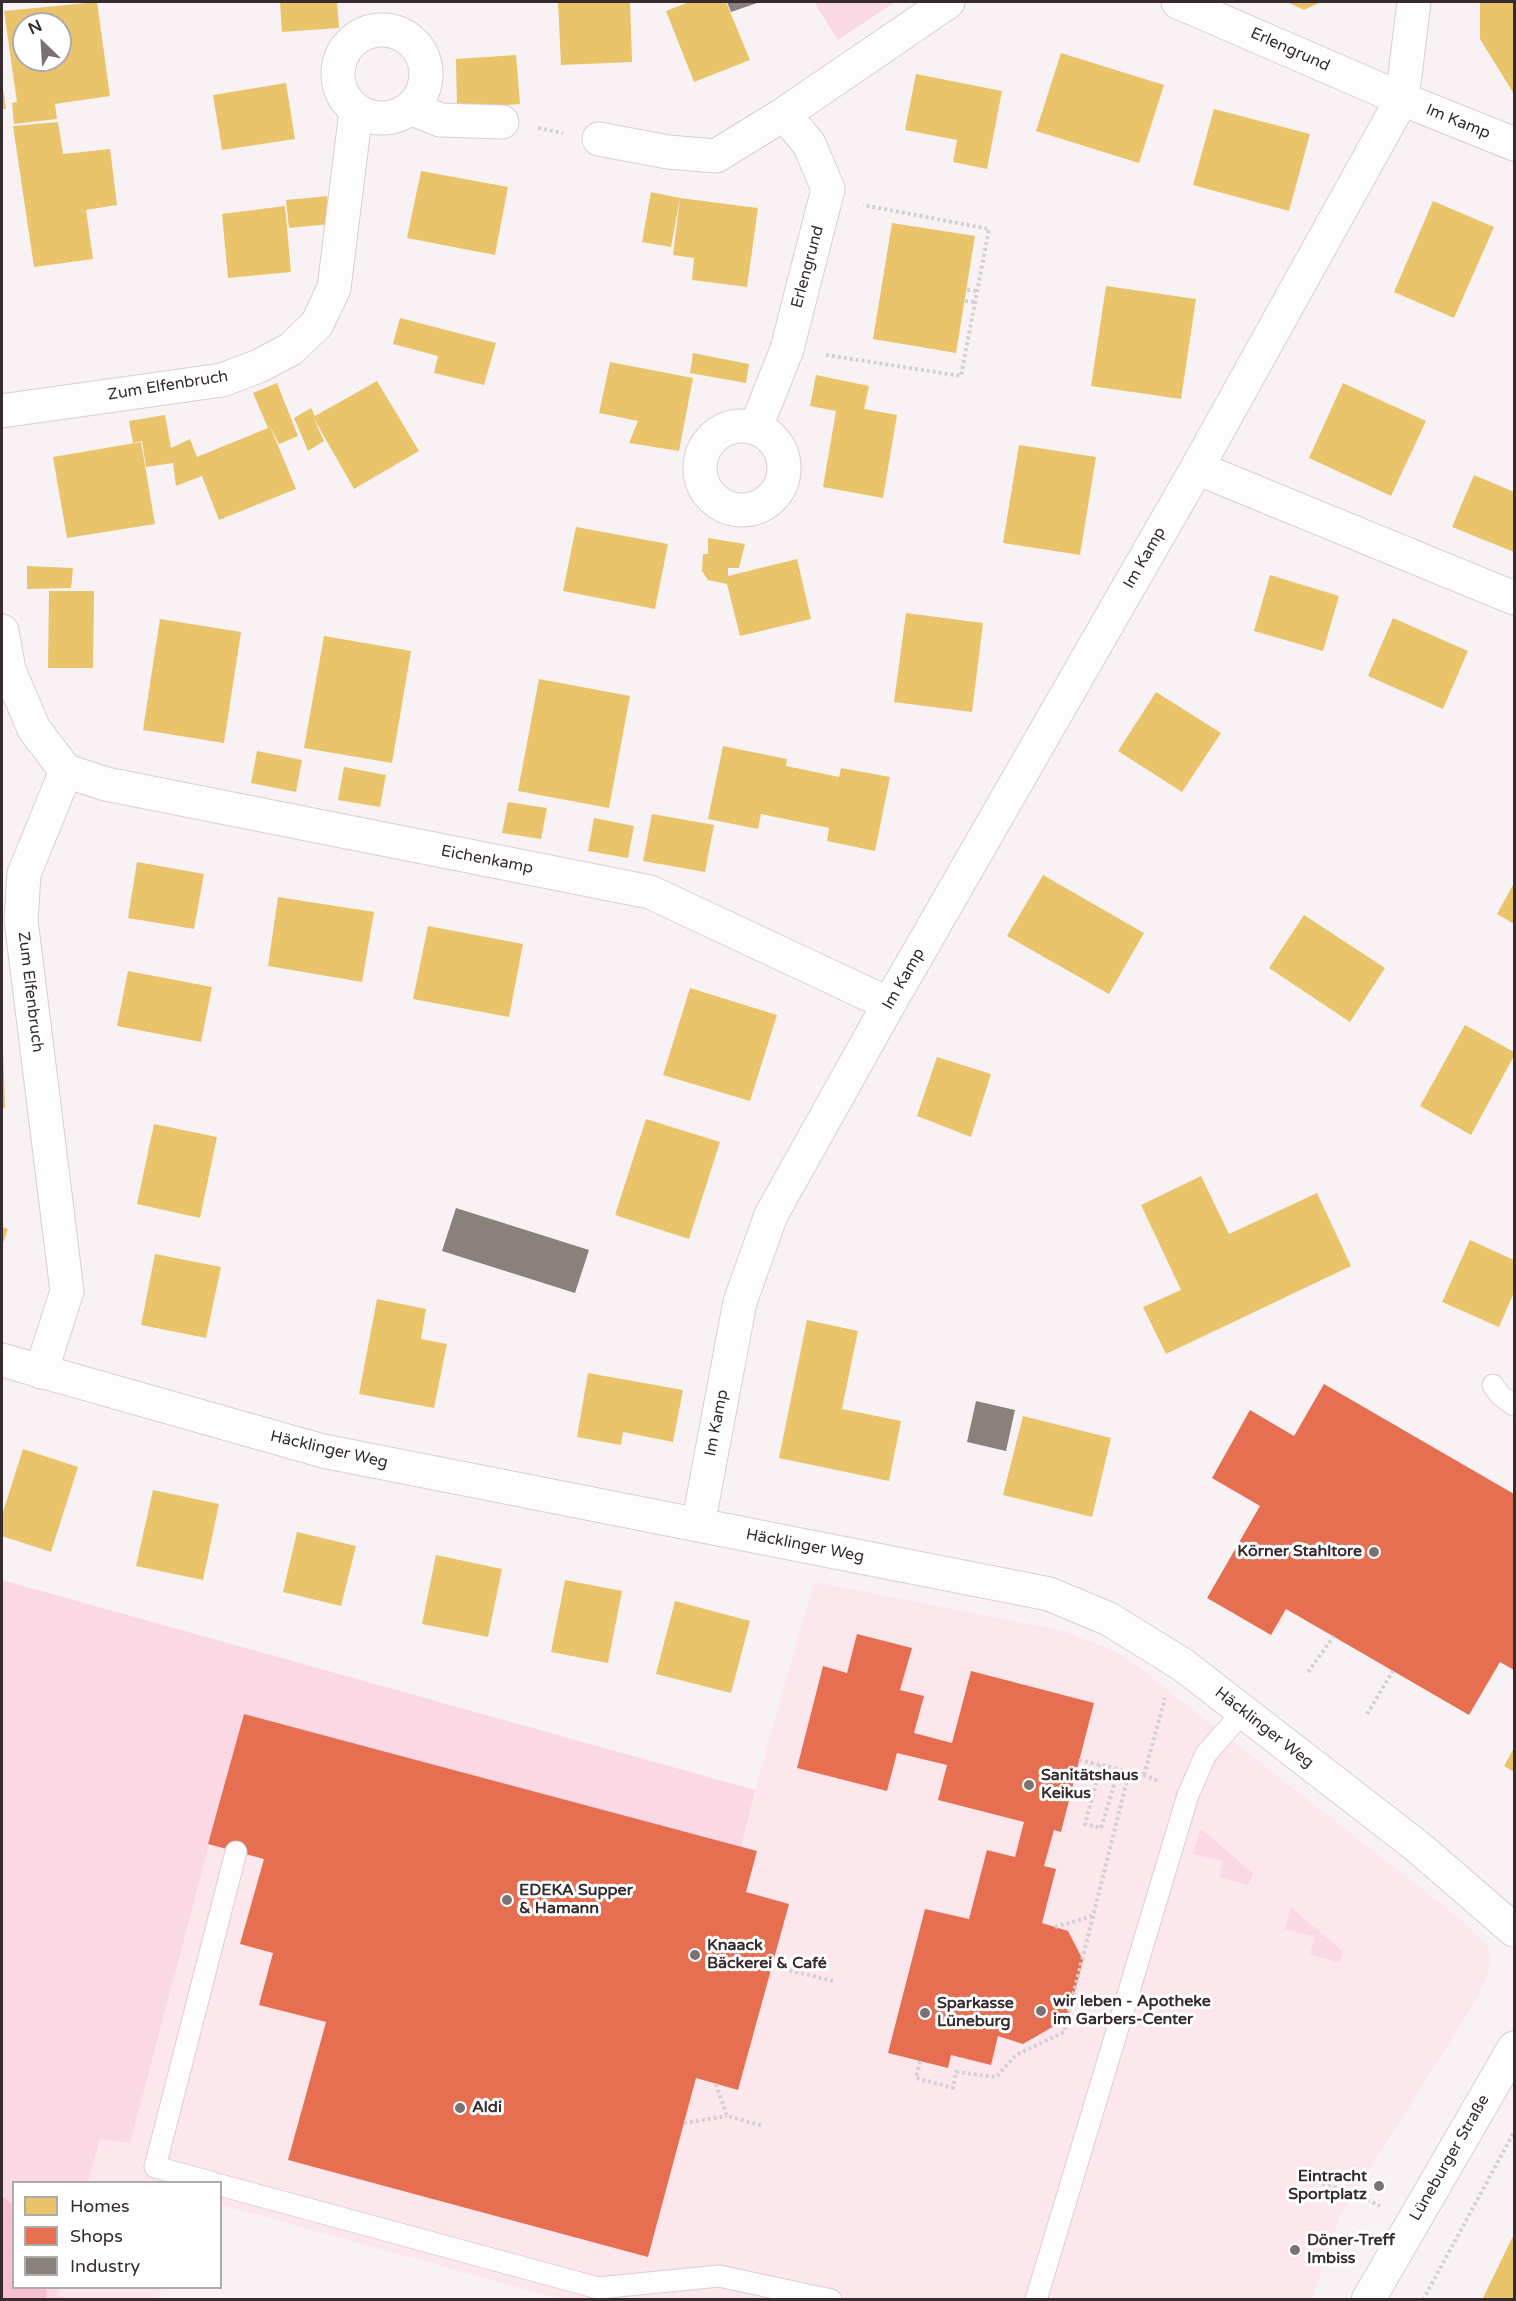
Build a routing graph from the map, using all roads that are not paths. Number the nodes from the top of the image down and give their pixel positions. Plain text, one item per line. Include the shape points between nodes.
1 (948, 2) edge
2 (1178, 2) edge
3 (1414, 2) edge
4 (1402, 99) junction
5 (411, 108) junction
6 (356, 111) junction
7 (784, 114) junction
8 (502, 122) road end
9 (599, 139) road end
10 (1515, 144) edge
11 (2, 411) edge
12 (756, 427) dead end
13 (1197, 468) junction
14 (1515, 598) edge
15 (2, 631) edge
16 (66, 771) junction
17 (889, 1004) junction
18 (2, 1360) edge
19 (41, 1372) junction
20 (1492, 1385) dead end
21 (1515, 1406) edge
22 (698, 1524) junction
23 (1243, 1712) junction
24 (236, 1852) dead end
25 (1515, 1930) edge
26 (1515, 2048) edge
27 (208, 2181) edge
28 (222, 2186) edge
29 (831, 2300) edge
30 (1036, 2300) edge
31 (1368, 2300) edge

1 - 7 street
2 - 4 street, Erlengrund
3 - 4 street, Im Kamp
4 - 10 street, Im Kamp
4 - 13 street, Im Kamp
5 - 6 street via 399,116 384,118
5 - 6 street via 426,84 422,55 402,34 380,31 359,36 341,58 339,87
5 - 8 street via 440,120
6 - 11 street, Zum Elfenbruch via 334,288 317,324 291,349 222,380
7 - 9 street via 716,156
7 - 12 street, Erlengrund via 809,144 828,189 787,349
13 - 14 street
13 - 17 street, Im Kamp
15 - 16 street via 9,670 34,729
16 - 17 street, Eichenkamp via 105,784 650,892
16 - 19 street, Zum Elfenbruch via 24,874 21,920 67,1291
17 - 22 street, Im Kamp via 771,1215 740,1302
18 - 19 street, Häcklinger Weg
19 - 22 street, Häcklinger Weg via 323,1451
20 - 21 lane
22 - 23 street, Häcklinger Weg via 1048,1594 1109,1619 1183,1665
23 - 25 street, Häcklinger Weg via 1418,1847
23 - 30 lane via 1206,1754 1188,1795
24 - 27 lane via 155,2167
26 - 31 street, Lüneburger Straße
28 - 29 lane via 598,2288 719,2276

